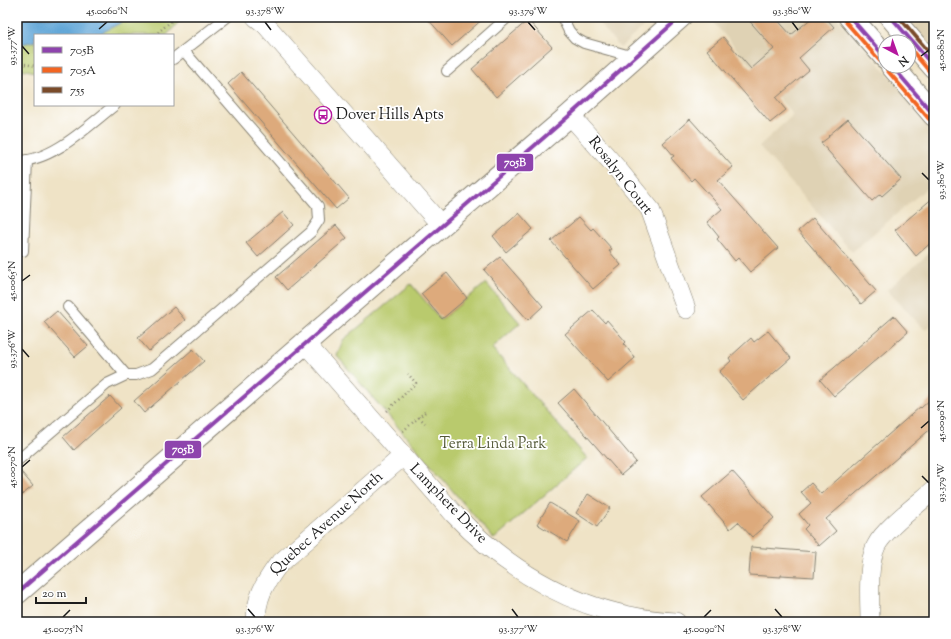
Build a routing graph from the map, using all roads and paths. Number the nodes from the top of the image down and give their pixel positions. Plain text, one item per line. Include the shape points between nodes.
1 (176, 17) edge
2 (227, 17) edge
3 (256, 17) edge
4 (508, 17) edge
5 (562, 17) edge
6 (680, 17) edge
7 (850, 17) edge
8 (891, 17) edge
9 (156, 34) edge
10 (877, 48) edge
11 (184, 51) junction
12 (634, 57) junction
13 (174, 58) edge
14 (17, 65) edge
15 (34, 66) edge
16 (934, 67) edge
17 (447, 71) dead end
18 (899, 74) edge
19 (114, 106) edge
20 (570, 115) junction
21 (934, 115) edge
22 (22, 161) edge
23 (441, 225) junction
24 (23, 251) dead end
25 (68, 307) dead end
26 (686, 309) dead end
27 (305, 343) junction
28 (408, 374) dead end
29 (126, 375) junction
30 (424, 412) dead end
31 (385, 413) dead end
32 (419, 417) junction
33 (424, 423) dead end
34 (397, 427) dead end
35 (403, 456) junction
36 (17, 461) edge
37 (934, 490) edge
38 (17, 593) edge
39 (256, 622) edge
40 (676, 622) edge
41 (870, 622) edge

1 - 9 path
2 - 11 lane
3 - 23 street via 265,24
4 - 17 lane
5 - 12 lane via 572,34 584,43
6 - 12 street
7 - 10 street
8 - 16 street
11 - 13 lane
11 - 29 lane via 318,206 320,220 311,232 152,369
12 - 20 street
14 - 15 path
18 - 21 street
19 - 22 lane via 58,148 42,157
20 - 23 street
20 - 26 street, Rosalyn Court via 650,210
22 - 24 lane
23 - 27 street
25 - 29 lane
27 - 35 street, Lamphere Drive
27 - 38 street
28 - 31 path via 416,383
29 - 36 lane via 107,384
30 - 32 path
32 - 33 path
32 - 34 path via 402,432
35 - 39 street, Quebec Avenue North via 278,565 265,582 258,602
35 - 40 street, Lamphere Drive via 473,533 519,570 556,591 596,608 638,619
37 - 41 street via 886,533 877,545 872,558

